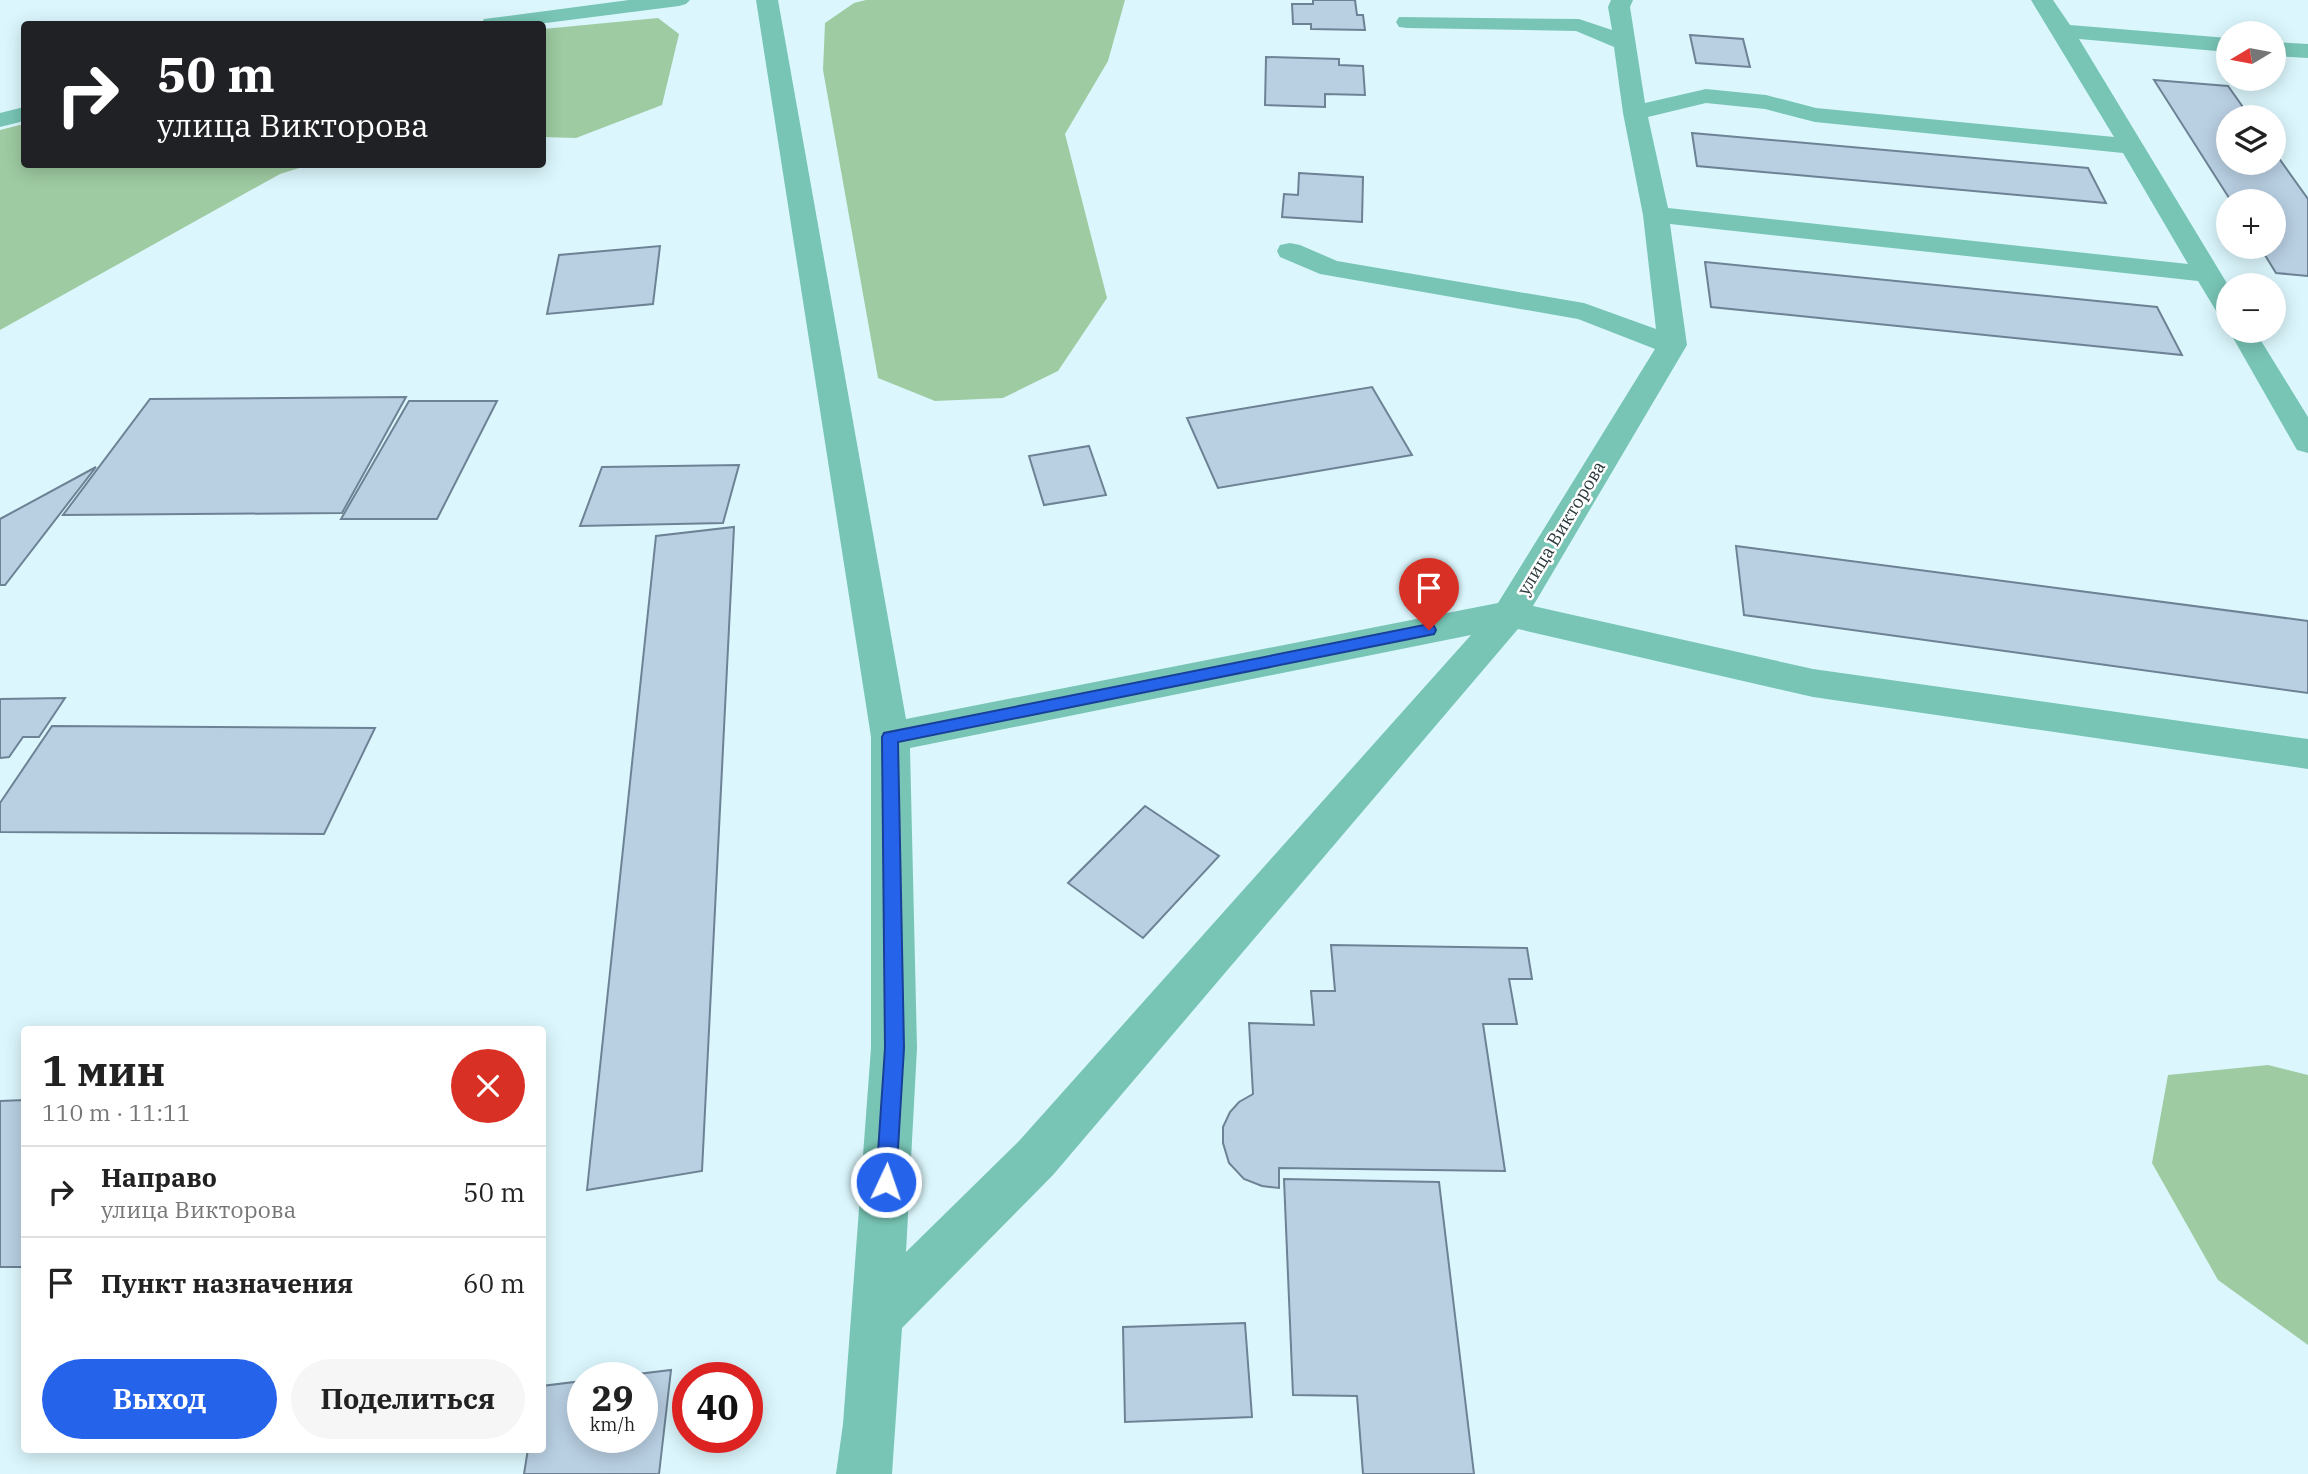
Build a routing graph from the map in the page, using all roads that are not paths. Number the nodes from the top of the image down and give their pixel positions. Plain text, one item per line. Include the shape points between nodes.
1 (680, 0) edge
2 (767, 0) edge
3 (1622, 0) edge
4 (2042, 0) edge
5 (516, 21) edge
6 (1407, 22) dead end
7 (2063, 31) junction
8 (1624, 43) junction
9 (2216, 44) edge
10 (2286, 49) edge
11 (2308, 51) edge
12 (1635, 114) junction
13 (21, 115) edge
14 (0, 120) edge
15 (2132, 146) junction
16 (1656, 215) junction
17 (1290, 251) dead end
18 (2208, 274) junction
19 (2216, 288) edge
20 (2248, 343) edge
21 (1672, 345) junction
22 (2308, 443) edge
23 (1510, 614) junction
24 (890, 737) junction
25 (2308, 754) edge
26 (878, 1316) junction
27 (864, 1474) edge

1 - 5 street
2 - 24 street
3 - 8 street
4 - 7 street
6 - 8 street via 1579,25
7 - 9 street
7 - 15 street
8 - 12 street
10 - 11 street
12 - 15 street via 1706,96 1766,102 1815,115
12 - 16 street
13 - 14 street
15 - 18 street
16 - 18 street
16 - 21 street
17 - 21 street via 1330,268 1584,312
18 - 19 street
20 - 22 street
21 - 23 street, улица Викторова
23 - 24 street, улица Викторова
23 - 25 street via 1813,683
23 - 26 street via 1036,1158
24 - 26 street via 894,1048
26 - 27 street

